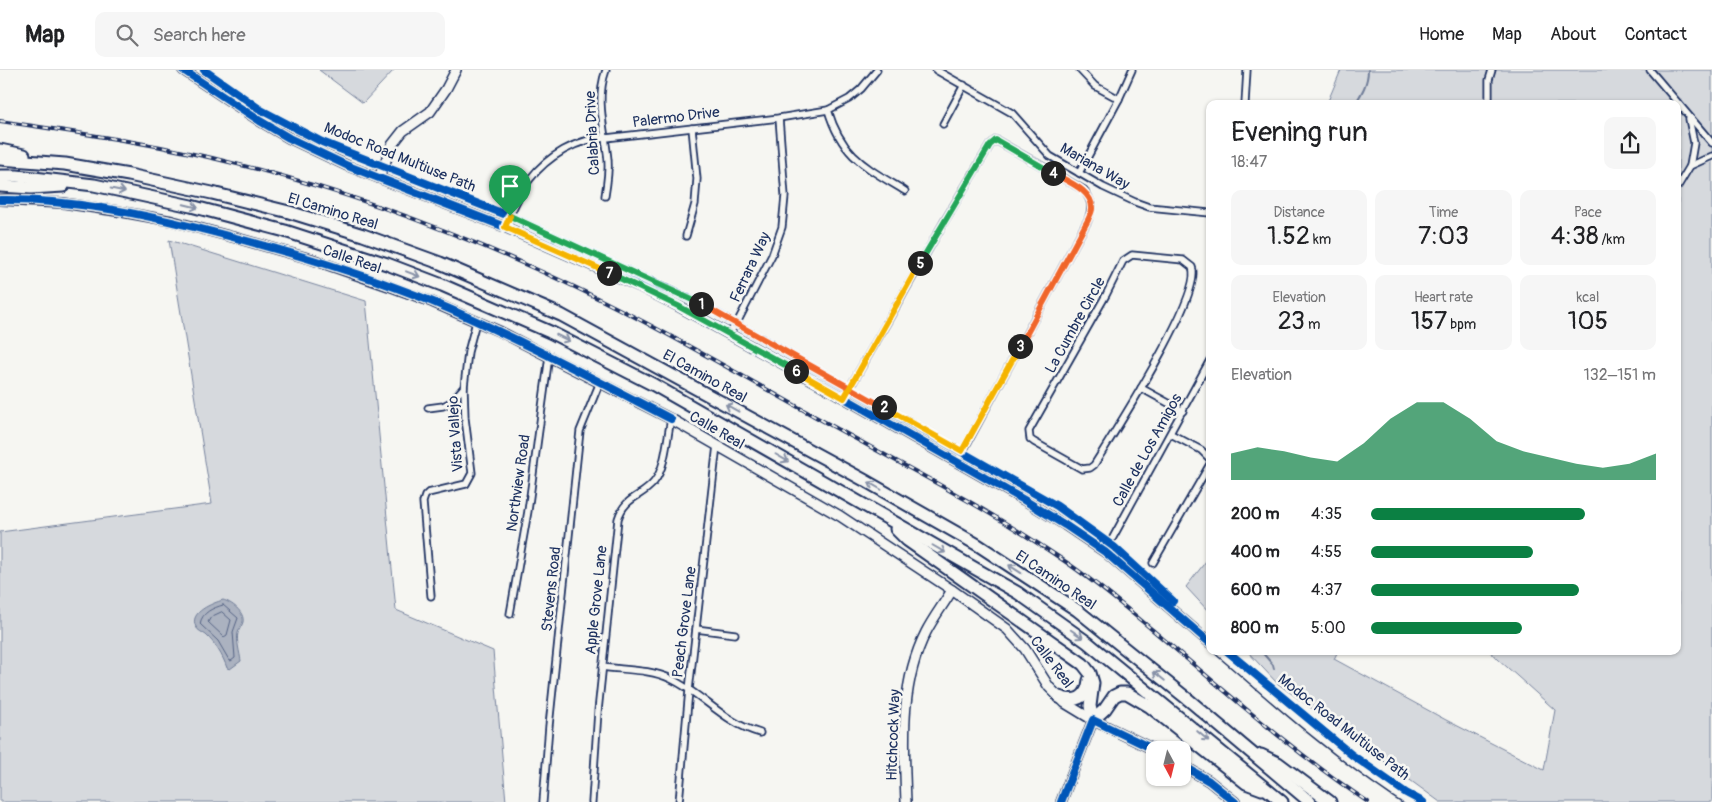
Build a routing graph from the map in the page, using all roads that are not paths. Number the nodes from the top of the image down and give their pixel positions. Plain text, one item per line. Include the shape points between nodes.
1 (183, 70) edge
2 (456, 70) edge
3 (606, 70) edge
4 (877, 70) edge
5 (936, 70) edge
6 (1080, 70) edge
7 (1132, 70) edge
8 (1247, 70) edge
9 (1492, 70) edge
10 (1650, 70) edge
11 (964, 85) junction
12 (1119, 99) junction
13 (1245, 100) edge
14 (1489, 100) edge
15 (1674, 100) edge
16 (1681, 108) edge
17 (828, 110) junction
18 (779, 118) junction
19 (1689, 118) junction
20 (943, 124) dead end
21 (692, 128) junction
22 (606, 138) junction
23 (1712, 143) edge
24 (0, 150) edge
25 (1712, 156) edge
26 (0, 159) edge
27 (65, 164) junction
28 (1690, 166) junction
29 (1080, 173) junction
30 (0, 176) edge
31 (379, 178) junction
32 (1681, 181) edge
33 (94, 185) junction
34 (0, 186) edge
35 (905, 191) dead end
36 (605, 196) dead end
37 (0, 200) edge
38 (1206, 213) edge
39 (505, 227) junction
40 (686, 236) dead end
41 (476, 322) junction
42 (729, 334) junction
43 (549, 356) junction
44 (1206, 368) edge
45 (600, 382) junction
46 (464, 387) junction
47 (1141, 388) junction
48 (844, 398) junction
49 (428, 408) dead end
50 (1183, 411) junction
51 (671, 419) junction
52 (1171, 434) junction
53 (717, 445) junction
54 (1206, 455) edge
55 (958, 462) junction
56 (1206, 471) edge
57 (882, 516) junction
58 (1105, 552) junction
59 (1153, 563) dead end
60 (952, 590) junction
61 (431, 596) dead end
62 (510, 614) dead end
63 (696, 629) junction
64 (735, 634) dead end
65 (1206, 640) edge
66 (1225, 655) edge
67 (602, 667) junction
68 (1090, 673) junction
69 (689, 690) junction
70 (1059, 697) junction
71 (1093, 720) junction
72 (760, 733) dead end
73 (1146, 746) edge
74 (1248, 749) junction
75 (1191, 770) edge
76 (1270, 792) junction
77 (543, 802) edge
78 (592, 802) edge
79 (679, 802) edge
80 (906, 802) edge
81 (1062, 802) edge
82 (1235, 802) edge
83 (1282, 802) edge
84 (1310, 802) edge
85 (1330, 802) edge
86 (1410, 802) edge

1 - 31 street via 290,138
2 - 31 street via 430,112 403,131 392,145
3 - 22 street, Calabria Drive via 600,108
4 - 17 street, Palermo Drive via 849,99
5 - 11 street, Mariana Way
6 - 12 street via 1095,86
7 - 12 street
8 - 13 street
9 - 14 street
10 - 15 street
11 - 20 street
11 - 29 street, Mariana Way via 1012,113 1050,156
12 - 29 street
16 - 19 street
17 - 18 street, Palermo Drive
17 - 35 street via 836,132 851,155 873,173
18 - 21 street, Palermo Drive
18 - 42 street, Ferrara Way via 785,196 782,227 772,255
19 - 23 street
19 - 28 street via 1694,143
21 - 22 street, Palermo Drive
21 - 40 street via 697,179 695,204
22 - 36 street, Calabria Drive via 608,171
22 - 39 street, Palermo Drive via 573,145 540,167 519,197
24 - 27 highway
25 - 28 street
26 - 27 highway, El Camino Real
74 -> 27 highway, El Camino Real via 1077,610 978,544 561,315 440,263 308,218 212,193
28 - 32 street
29 - 38 street, Mariana Way via 1121,196 1149,207
30 - 33 highway
31 - 39 street
33 - 34 highway
33 -> 57 highway via 285,230 387,264 496,308 654,385
37 - 41 street, Calle Real via 63,203 172,221 346,271 432,302
39 - 42 street via 639,286
41 - 43 street, Calle Real
41 - 46 street, Vista Vallejo
42 - 48 street
43 - 45 street, Calle Real
43 - 62 street, Northview Road
44 - 50 street, Calle de Los Amigos
45 - 51 street, Calle Real
45 - 77 street, Stevens Road via 580,431
46 - 49 street, Vista Vallejo via 451,402
46 - 61 street, Vista Vallejo via 472,473 466,484 428,493 423,502
47 - 47 street, La Cumbre Circle via 1192,286 1194,271 1183,260 1136,255 1126,258 1029,435 1034,442 1079,468 1090,468
47 - 50 street
48 - 55 street
48 - 55 street via 944,222 996,140 1084,190 1092,208
50 - 52 street, Calle de Los Amigos
51 - 53 street, Calle Real
51 - 67 street, Apple Grove Lane via 658,476 647,489 628,500 618,520
52 - 54 street
52 - 58 street, Calle de Los Amigos
53 - 60 street, Calle Real via 840,516
53 - 63 street, Peach Grove Lane
55 - 58 street
56 - 59 street
57 - 68 highway via 907,540 1083,664
57 -> 76 highway via 1018,593 1087,642
58 - 65 street
60 - 70 street, Calle Real via 1014,635
60 - 80 street, Hitchcock Way via 926,632 909,679 905,721
63 - 64 street
63 - 69 street, Peach Grove Lane
66 - 86 street via 1315,732
67 - 69 street via 660,674
67 - 78 street, Apple Grove Lane
68 - 70 highway via 1086,693 1080,698 1068,700
68 - 71 highway via 1094,683 1090,706
69 - 72 street via 735,724
69 - 79 street, Peach Grove Lane
70 - 71 street, Calle Real
71 - 73 street, Calle Real
71 - 76 highway via 1114,696 1127,693 1149,706 1246,783
71 - 81 street
74 - 84 highway, El Camino Real
74 - 85 highway via 1278,763
75 - 82 street
76 - 83 highway

